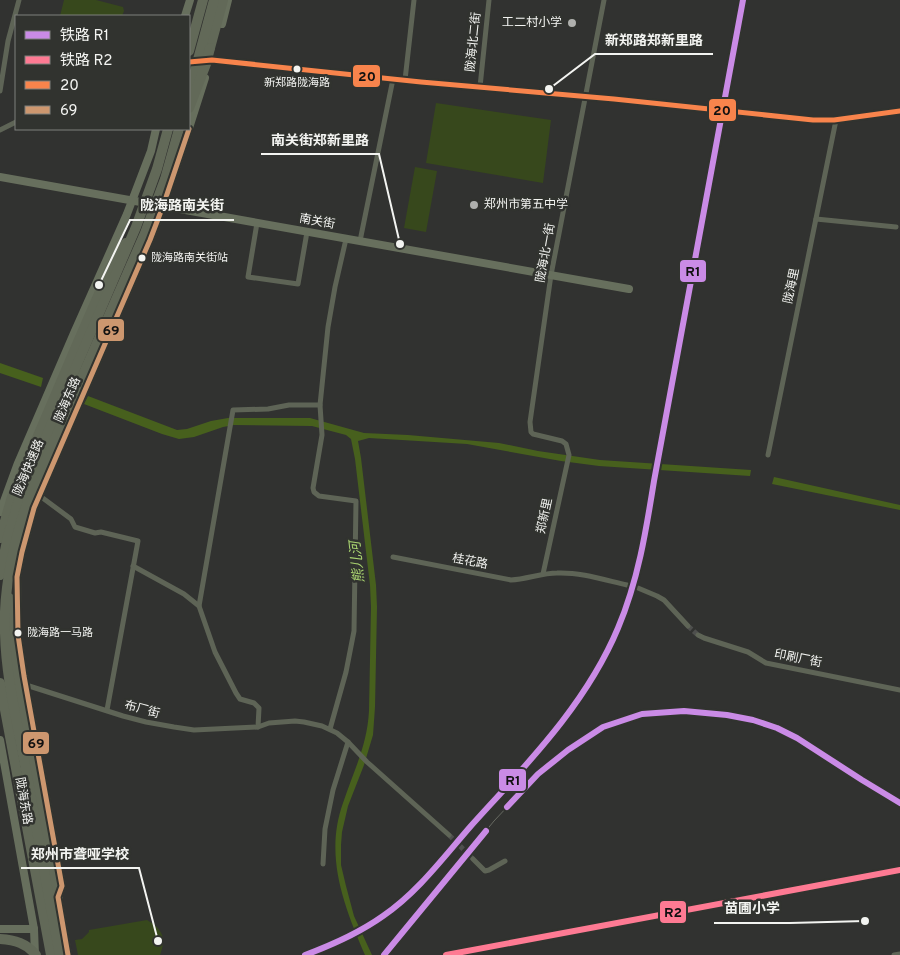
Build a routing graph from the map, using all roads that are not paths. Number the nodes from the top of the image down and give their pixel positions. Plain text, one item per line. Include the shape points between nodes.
1 (20, 0) edge
2 (190, 0) edge
3 (195, 0) edge
4 (203, 0) edge
5 (214, 0) edge
6 (223, 0) edge
7 (228, 0) edge
8 (414, 0) edge
9 (489, 0) edge
10 (604, 0) edge
11 (16, 15) edge
12 (185, 15) edge
13 (15, 17) edge
14 (190, 22) edge
15 (190, 47) edge
16 (212, 60) junction
17 (190, 62) edge
18 (393, 79) junction
19 (405, 80) junction
20 (480, 87) junction
21 (190, 89) edge
22 (0, 91) edge
23 (585, 96) junction
24 (190, 105) edge
25 (900, 111) edge
26 (836, 120) junction
27 (15, 122) edge
28 (190, 126) edge
29 (0, 130) edge
30 (156, 130) edge
31 (180, 130) edge
32 (189, 130) edge
33 (166, 132) edge
34 (0, 177) edge
35 (132, 201) junction
36 (163, 206) junction
37 (816, 219) junction
38 (257, 223) junction
39 (136, 227) junction
40 (896, 227) dead end
41 (307, 232) junction
42 (346, 239) junction
43 (360, 241) junction
44 (551, 275) junction
45 (629, 289) dead end
46 (320, 405) junction
47 (569, 455) joint
48 (768, 455) dead end
49 (40, 496) junction
50 (0, 512) edge
51 (0, 538) edge
52 (393, 557) dead end
53 (133, 566) junction
54 (543, 574) junction
55 (0, 575) edge
56 (627, 585) dead end
57 (638, 588) dead end
58 (6, 590) junction
59 (199, 606) junction
60 (688, 626) tunnel mouth
61 (698, 635) tunnel mouth
62 (0, 682) edge
63 (26, 685) junction
64 (900, 690) edge
65 (107, 710) junction
66 (258, 728) junction
67 (330, 729) junction
68 (0, 740) edge
69 (348, 742) junction
70 (2, 757) edge
71 (449, 835) tunnel mouth
72 (473, 859) tunnel mouth
73 (506, 861) dead end
74 (323, 864) dead end
75 (58, 897) junction
76 (0, 929) edge
77 (34, 929) junction
78 (0, 940) edge
79 (900, 954) edge
80 (36, 955) edge
81 (51, 955) edge
82 (60, 955) edge
83 (68, 955) edge
84 (894, 955) edge

1 - 11 street
2 - 12 street
3 - 14 highway
4 - 15 highway
5 - 21 highway, bridge
6 - 24 highway, bridge via 206,64
7 - 16 street, 陇海东路
8 - 19 street
9 - 20 street, 陇海北二街
10 - 23 street, 陇海北一街
13 - 22 street
16 - 17 street
16 - 18 street
16 - 28 street, 陇海东路
18 - 19 street
18 - 43 street
19 - 20 street
20 - 23 street
23 - 26 street
23 - 44 street, 陇海北一街
25 - 26 street
26 - 37 street, 陇海里
27 - 29 street
30 - 35 street, 陇海东路
31 - 58 highway, 陇海快速路, bridge via 160,194 27,503
32 - 36 street, 陇海东路
33 - 39 highway, 陇海快速路, bridge
34 - 35 street, 南关街
35 - 36 street, 南关街
35 - 50 street, 陇海东路 via 18,463
36 - 38 street, 南关街
36 - 49 street, 陇海东路
37 - 40 street
37 - 48 street, 陇海里
38 - 41 street, 南关街
38 - 41 street via 248,277 298,284
39 - 51 highway, bridge via 111,266 9,506
39 - 55 highway, 陇海快速路, bridge via 19,500
41 - 42 street, 南关街
42 - 43 street, 南关街
42 - 46 street via 328,327
43 - 44 street, 南关街
44 - 45 street, 南关街
44 - 47 street, 陇海北一街 via 530,428 533,434 566,444
46 - 59 street via 233,410
46 - 67 street via 322,435 313,480 314,492 319,496 356,501 354,631
47 - 54 street, 郑新里
49 - 53 street via 71,520 75,527 138,542
49 - 63 street, 陇海东路 via 28,526 17,577 18,636
52 - 54 street, 桂花路 via 511,580
53 - 59 street
53 - 65 street
54 - 56 street via 572,573
57 - 60 street via 664,600
58 - 75 highway, bridge via 11,642
58 - 82 highway, 陇海快速路, bridge via 4,632 10,681
59 - 66 street via 215,652 236,693 240,699 259,708
61 - 64 street, 印刷厂街 via 748,652 766,663
62 - 81 highway
63 - 65 street, 布厂街
63 - 75 street, 陇海东路 via 62,886
65 - 66 street, 布厂街 via 146,722 194,730
66 - 67 street, 布厂街 via 270,723 295,721
67 - 69 street
68 - 70 street, 陇海东路
69 - 71 street
69 - 74 street via 325,829
70 - 77 street, 陇海东路
72 - 73 street via 485,870
75 - 83 street, 陇海东路
76 - 77 street
77 - 80 street, 陇海东路
78 - 80 highway, bridge via 19,942
79 - 84 street

